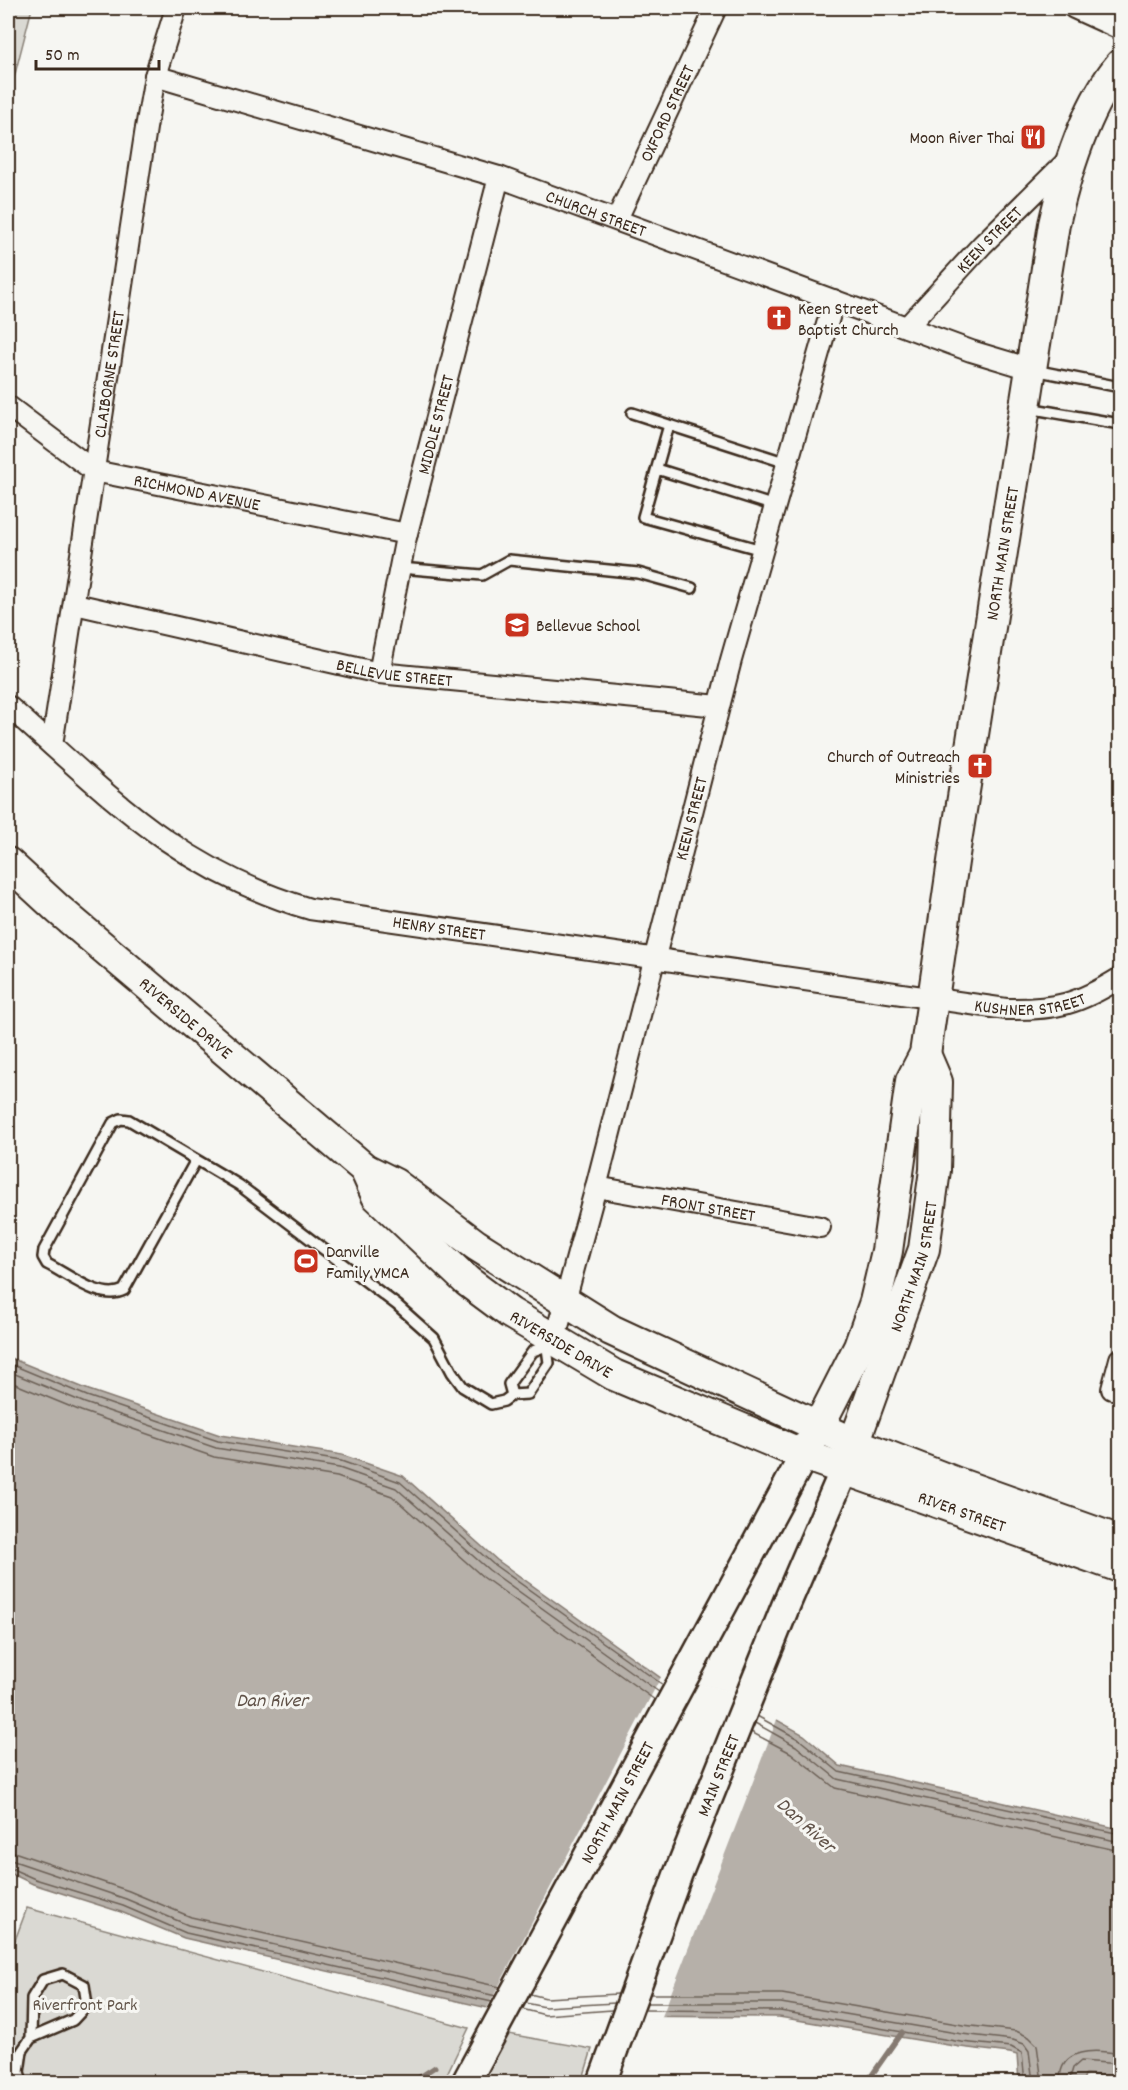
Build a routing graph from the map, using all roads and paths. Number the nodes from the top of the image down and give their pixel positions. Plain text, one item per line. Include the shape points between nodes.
1 (176, 8) edge
2 (716, 8) edge
3 (1074, 8) edge
4 (1120, 29) edge
5 (1120, 65) edge
6 (155, 76) junction
7 (1074, 154) junction
8 (499, 177) junction
9 (617, 219) junction
10 (834, 300) junction
11 (908, 327) junction
12 (1031, 369) junction
13 (1120, 387) edge
14 (8, 406) edge
15 (1025, 408) junction
16 (633, 412) dead end
17 (1120, 424) edge
18 (669, 425) junction
19 (787, 463) junction
20 (657, 469) junction
21 (94, 471) junction
22 (775, 506) junction
23 (407, 534) junction
24 (762, 550) junction
25 (400, 568) junction
26 (692, 588) dead end
27 (75, 604) junction
28 (379, 674) junction
29 (8, 706) edge
30 (719, 706) junction
31 (52, 745) junction
32 (8, 863) edge
33 (654, 960) junction
34 (1120, 978) edge
35 (933, 1000) junction
36 (926, 1054) junction
37 (196, 1160) junction
38 (365, 1169) junction
39 (596, 1187) junction
40 (820, 1227) dead end
41 (565, 1300) junction
42 (551, 1343) junction
43 (1120, 1359) edge
44 (1112, 1389) dead end
45 (512, 1395) junction
46 (818, 1428) junction
47 (804, 1455) junction
48 (849, 1457) junction
49 (1120, 1541) edge
50 (1120, 1567) edge
51 (32, 2038) junction
52 (22, 2082) edge
53 (466, 2082) edge
54 (602, 2082) edge

1 - 6 street, CLAIBORNE STREET
2 - 9 street, OXFORD STREET
3 - 4 street
5 - 7 main road, NORTH MAIN STREET via 1101,94
6 - 8 street, CHURCH STREET
6 - 21 street, CLAIBORNE STREET
7 - 11 street, KEEN STREET via 982,245
7 - 12 main road, NORTH MAIN STREET via 1054,224
8 - 9 street, CHURCH STREET
8 - 23 street, MIDDLE STREET
9 - 10 street, CHURCH STREET
10 - 11 street, CHURCH STREET
10 - 19 street, KEEN STREET
11 - 12 street, CHURCH STREET
12 - 13 lane
12 - 15 main road, NORTH MAIN STREET
14 - 21 street, RICHMOND AVENUE
15 - 17 lane
15 - 35 main road, NORTH MAIN STREET
16 - 18 lane
18 - 19 lane
18 - 20 lane
19 - 22 street, KEEN STREET
20 - 22 lane
20 - 24 lane via 643,517
21 - 23 street, RICHMOND AVENUE
21 - 27 street, CLAIBORNE STREET
22 - 24 street, KEEN STREET
23 - 25 street, MIDDLE STREET
24 - 30 street, KEEN STREET
25 - 26 lane via 482,575 509,560 638,573
25 - 28 street, MIDDLE STREET
27 - 28 street, BELLEVUE STREET
27 - 31 street, CLAIBORNE STREET
28 - 30 street, BELLEVUE STREET
29 - 31 street, HENRY STREET
30 - 33 street, KEEN STREET
31 - 33 street, HENRY STREET via 160,838 196,861 275,898 339,914
32 - 38 main road, RIVERSIDE DRIVE
33 - 35 street, HENRY STREET
33 - 39 street, KEEN STREET
34 - 35 street, KUSHNER STREET via 1078,1002 1037,1010
35 - 36 main road, NORTH MAIN STREET
36 - 46 main road, NORTH MAIN STREET via 911,1082 888,1251 875,1302 859,1347
36 - 48 main road, NORTH MAIN STREET via 937,1082 935,1170 924,1249
37 - 37 lane via 129,1120 113,1123 44,1250 47,1264 102,1292 116,1294 124,1290
37 - 45 lane via 239,1185 397,1305 434,1338 463,1387 491,1404
38 - 41 main road, RIVERSIDE DRIVE via 395,1184 476,1245
38 - 42 main road, RIVERSIDE DRIVE via 376,1196 440,1257
39 - 40 street, FRONT STREET
39 - 41 street, KEEN STREET
41 - 42 street, KEEN STREET
41 - 46 main road, RIVERSIDE DRIVE via 611,1330
42 - 45 lane via 533,1351 509,1384
42 - 45 lane via 549,1363 528,1394
42 - 47 main road, RIVERSIDE DRIVE via 614,1375
43 - 44 street
46 - 47 main road, NORTH MAIN STREET
46 - 48 main road, RIVER STREET
47 - 48 main road, RIVER STREET
47 - 53 main road, NORTH MAIN STREET
48 - 49 main road, RIVER STREET via 957,1484
48 - 50 main road, RIVER STREET
48 - 54 main road, MAIN STREET via 666,1904
51 - 51 lane via 73,2020 87,2005 84,1985 63,1974 43,1980 32,1998
51 - 52 lane via 22,2051

